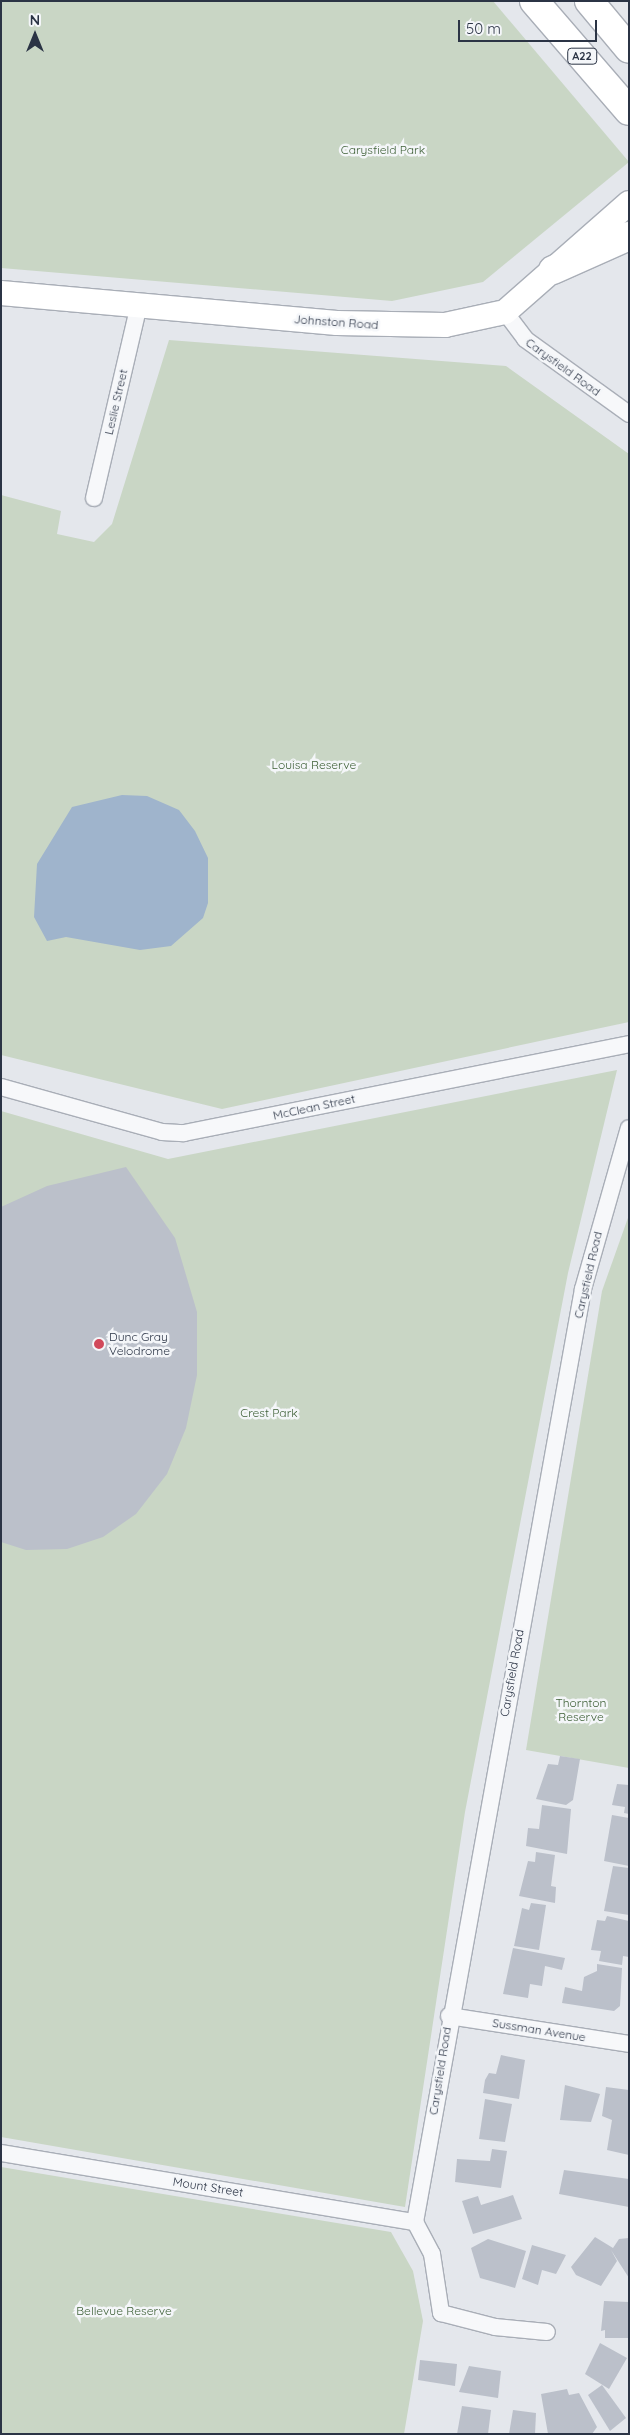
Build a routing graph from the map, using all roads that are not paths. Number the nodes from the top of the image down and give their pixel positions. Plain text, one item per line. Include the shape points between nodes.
1 (534, 1) edge
2 (588, 1) edge
3 (629, 49) edge
4 (629, 111) edge
5 (629, 203) edge
6 (629, 236) edge
7 (553, 270) junction
8 (1, 293) edge
9 (139, 305) junction
10 (505, 312) junction
11 (629, 414) edge
12 (94, 498) dead end
13 (629, 1044) edge
14 (1, 1087) edge
15 (629, 1128) edge
16 (449, 2016) junction
17 (629, 2044) edge
18 (1, 2153) edge
19 (415, 2222) junction
20 (547, 2332) dead end

1 - 4 highway, A22
2 - 3 highway
5 - 7 street, Johnston Road
6 - 7 highway
7 - 10 street, Johnston Road
8 - 9 street, Johnston Road
9 - 10 street, Johnston Road via 412,326 445,325
9 - 12 street, Leslie Street
10 - 11 street, Carysfield Road via 524,339
13 - 14 street, McClean Street via 184,1134 162,1132
15 - 16 street, Carysfield Road via 583,1289
16 - 17 street, Sussman Avenue
16 - 19 street, Carysfield Road
18 - 19 street, Mount Street
19 - 20 street via 432,2254 441,2313 495,2327

